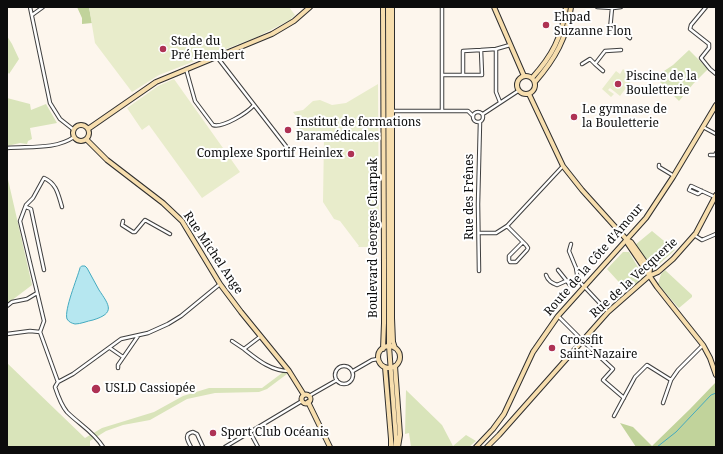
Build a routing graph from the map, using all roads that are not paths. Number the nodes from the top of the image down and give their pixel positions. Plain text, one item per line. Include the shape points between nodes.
1 (30, 7) edge
2 (43, 7) edge
3 (310, 7) edge
4 (383, 7) edge
5 (388, 7) edge
6 (392, 7) edge
7 (442, 7) edge
8 (566, 7) edge
9 (571, 7) edge
10 (597, 7) edge
11 (621, 7) edge
12 (706, 7) edge
13 (495, 8) edge
14 (612, 8) junction
15 (32, 15) junction
16 (630, 38) dead end
17 (510, 45) junction
18 (496, 49) junction
19 (482, 50) junction
20 (621, 50) dead end
21 (216, 57) junction
22 (582, 64) dead end
23 (595, 64) junction
24 (186, 69) junction
25 (603, 71) dead end
26 (716, 74) edge
27 (442, 75) junction
28 (463, 75) junction
29 (524, 76) junction
30 (533, 80) junction
31 (518, 90) junction
32 (529, 94) junction
33 (500, 102) junction
34 (254, 105) junction
35 (716, 105) edge
36 (442, 110) junction
37 (392, 111) junction
38 (483, 114) junction
39 (473, 116) junction
40 (480, 122) junction
41 (703, 127) junction
42 (88, 129) junction
43 (74, 130) junction
44 (716, 134) edge
45 (74, 137) junction
46 (86, 139) junction
47 (7, 148) edge
48 (289, 150) dead end
49 (716, 153) edge
50 (710, 155) dead end
51 (659, 165) dead end
52 (563, 166) junction
53 (674, 176) junction
54 (702, 191) junction
55 (715, 196) edge
56 (26, 207) junction
57 (62, 207) dead end
58 (123, 221) dead end
59 (507, 226) junction
60 (479, 233) junction
61 (170, 234) dead end
62 (716, 234) edge
63 (694, 235) junction
64 (627, 240) junction
65 (523, 242) junction
66 (571, 244) dead end
67 (44, 270) dead end
68 (558, 270) dead end
69 (479, 271) dead end
70 (546, 275) dead end
71 (649, 276) junction
72 (578, 280) junction
73 (566, 281) junction
74 (220, 284) junction
75 (584, 287) junction
76 (37, 293) junction
77 (7, 306) edge
78 (608, 312) junction
79 (558, 316) junction
80 (40, 332) junction
81 (7, 334) edge
82 (139, 336) junction
83 (260, 336) junction
84 (232, 341) dead end
85 (583, 341) junction
86 (703, 344) junction
87 (388, 346) junction
88 (110, 348) junction
89 (383, 348) junction
90 (395, 348) junction
91 (244, 349) junction
92 (123, 357) junction
93 (378, 359) junction
94 (395, 366) junction
95 (118, 368) dead end
96 (388, 368) junction
97 (289, 371) junction
98 (353, 372) junction
99 (716, 375) edge
100 (337, 380) junction
101 (671, 380) junction
102 (58, 382) junction
103 (304, 395) junction
104 (310, 396) junction
105 (624, 398) junction
106 (302, 401) junction
107 (308, 402) junction
108 (663, 403) dead end
109 (614, 416) dead end
110 (250, 432) junction
111 (103, 447) edge
112 (191, 447) edge
113 (203, 447) edge
114 (225, 447) edge
115 (258, 447) edge
116 (330, 447) edge
117 (391, 447) edge
118 (395, 447) edge
119 (398, 447) edge
120 (476, 447) edge
121 (487, 447) edge

1 - 15 street
2 - 15 street
3 - 21 street via 285,28
4 - 89 street, Boulevard Georges Charpak
5 - 87 street
6 - 37 street, Boulevard Georges Charpak
7 - 27 street
8 - 30 street via 559,38
9 - 30 street via 562,44 549,65
10 - 14 street
11 - 14 street
12 - 26 street via 690,29 709,44 701,58
13 - 17 street
14 - 16 street via 610,30 621,30
15 - 43 street via 50,103 60,119
17 - 18 street
17 - 29 street
18 - 19 street
18 - 33 street via 496,92
19 - 28 street via 463,51
19 - 28 street via 482,75
20 - 23 street via 605,50
21 - 24 street
21 - 34 street
22 - 23 street via 590,59
23 - 25 street
24 - 34 street via 195,101 213,125 222,126
24 - 42 street via 152,84
27 - 28 street
27 - 36 street
29 - 30 street
29 - 31 street via 517,82
30 - 32 street via 535,88
31 - 32 street via 523,94
31 - 33 street
32 - 52 street
33 - 38 street
34 - 48 street
35 - 41 street, Route de la Côte d'Amour
36 - 37 street
36 - 39 street via 466,111
37 - 90 street, Boulevard Georges Charpak via 392,342
38 - 39 street via 477,112
38 - 40 street
39 - 40 street via 474,121
40 - 60 street, Rue des Frênes
41 - 44 street
41 - 53 street, Route de la Côte d'Amour
42 - 43 street via 81,125
42 - 46 street
43 - 45 street
45 - 46 street via 78,141
45 - 47 street via 43,147
46 - 74 street, Rue Michel Ange via 176,215 187,228
49 - 50 street
51 - 53 street
52 - 59 street
52 - 64 street
53 - 64 street, Route de la Côte d'Amour via 646,218
54 - 54 street via 691,186 689,190 698,194
54 - 55 street
55 - 63 street, Rue de la Vecquerie
56 - 57 street via 44,178 52,182 57,190
56 - 67 street via 31,209
56 - 76 street via 20,221
58 - 61 street via 122,225 133,232 145,220
59 - 60 street via 496,233
59 - 65 street
60 - 69 street, Rue des Frênes
62 - 63 street via 702,240
63 - 71 street, Rue de la Vecquerie via 674,259
64 - 71 street via 650,269
64 - 75 street, Route de la Côte d'Amour
65 - 65 street via 527,250 516,262 510,262 509,256
66 - 72 street via 569,251
68 - 73 street
70 - 73 street via 553,284
71 - 78 street, Rue de la Vecquerie
71 - 86 street
72 - 73 street via 570,285
72 - 75 street
74 - 82 street via 181,316
74 - 83 street, Rue Michel Ange
75 - 78 street
75 - 79 street, Route de la Côte d'Amour
76 - 77 street
76 - 80 street via 44,321
78 - 85 street, Rue de la Vecquerie
79 - 85 street
79 - 120 street, Route de la Côte d'Amour via 533,352 502,417
80 - 81 street
80 - 102 street
82 - 88 street via 121,339
82 - 92 street
83 - 91 street
83 - 97 street, Rue Michel Ange
84 - 91 street
85 - 105 street via 613,369 603,380
85 - 121 street, Rue de la Vecquerie
86 - 99 street
86 - 101 street
87 - 89 street
87 - 90 street
87 - 96 street
88 - 92 street
88 - 102 street
89 - 93 street
90 - 94 street, Boulevard Georges Charpak via 400,356
91 - 97 street via 264,364
92 - 95 street
93 - 96 street
93 - 98 street
94 - 96 street
94 - 119 street via 400,435
96 - 117 street via 386,374
96 - 118 street
97 - 103 street, Rue Michel Ange
98 - 100 street via 354,377 349,383 341,384
98 - 100 street via 346,366 341,367 336,373
100 - 104 street
101 - 105 street via 647,365 635,377
101 - 108 street
102 - 111 street via 55,387 62,406
103 - 104 street
103 - 106 street
104 - 107 street
105 - 109 street
106 - 107 street
106 - 110 street
107 - 116 street
110 - 114 street
110 - 115 street
112 - 113 street via 187,436 193,432 197,434

